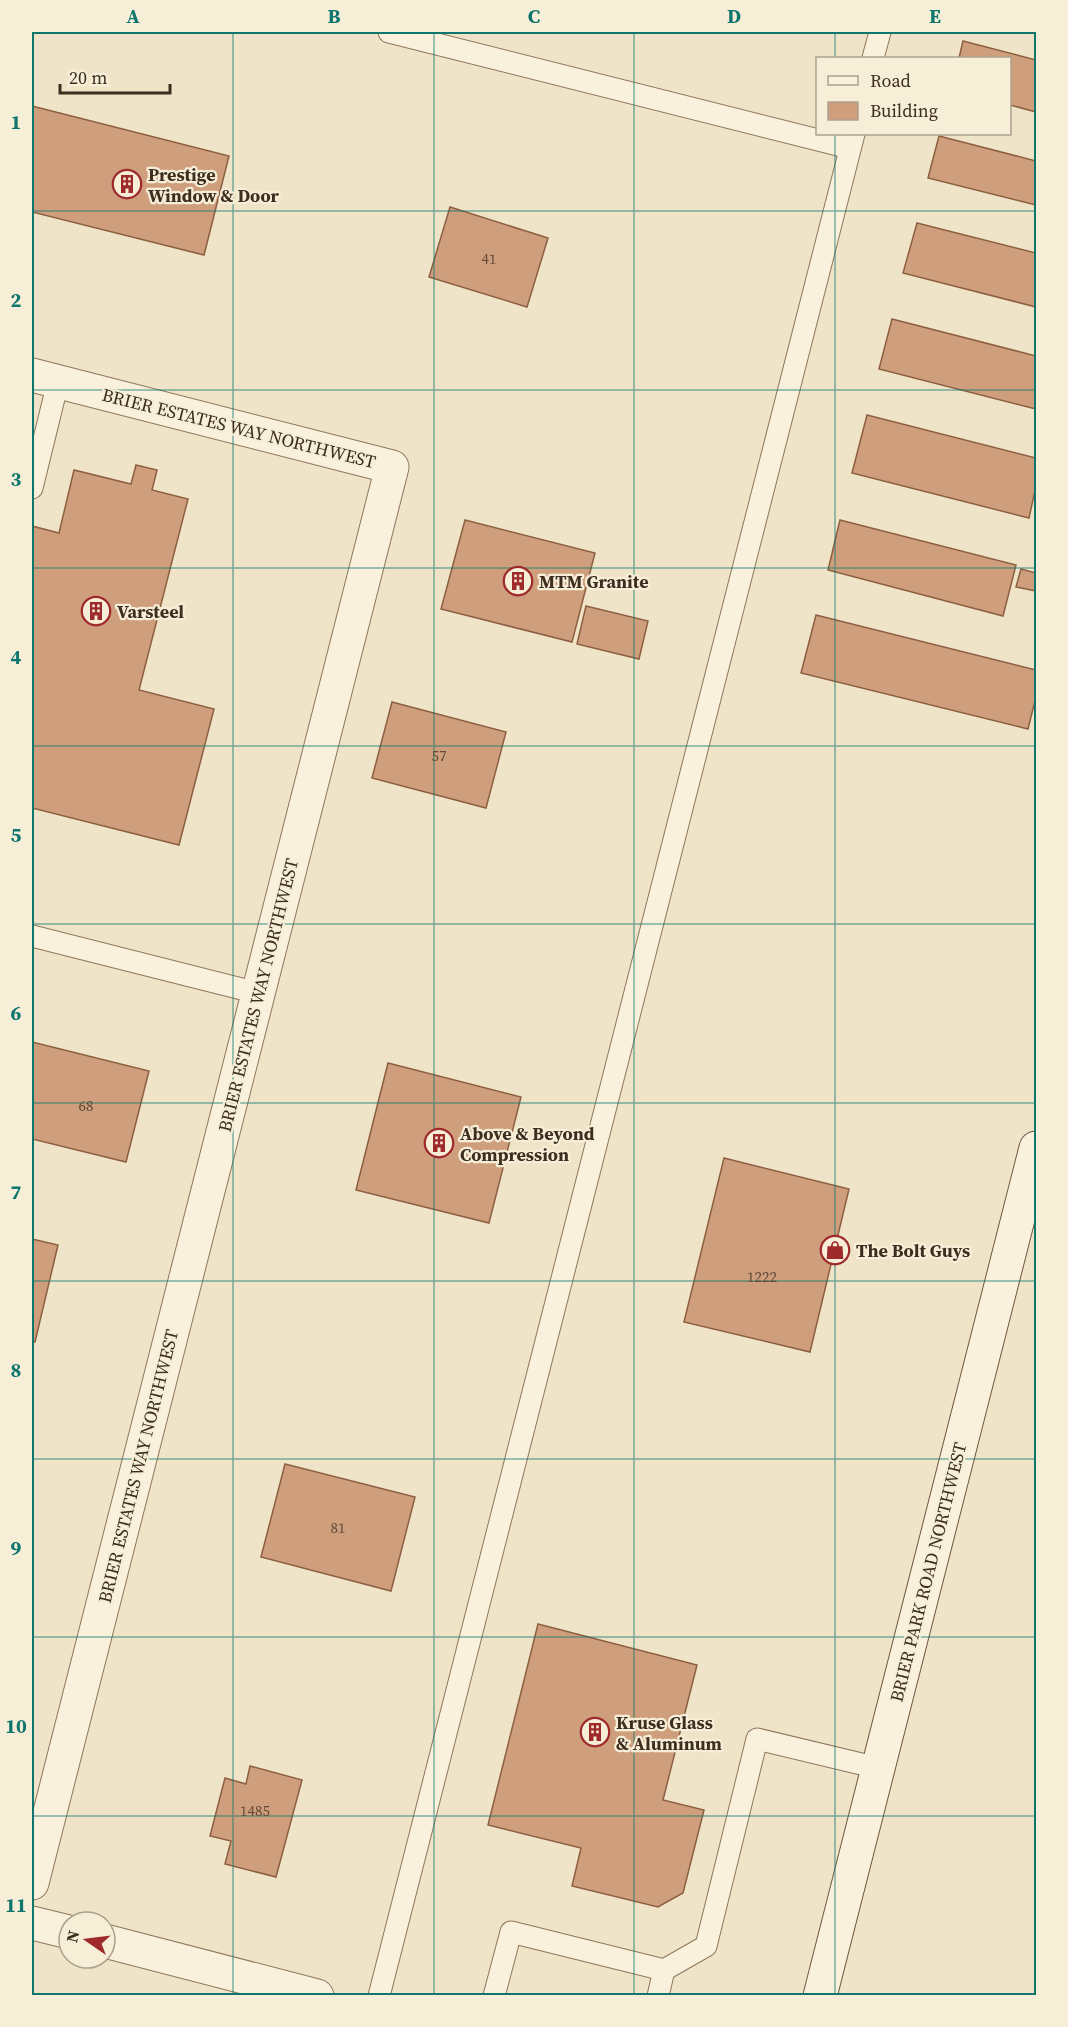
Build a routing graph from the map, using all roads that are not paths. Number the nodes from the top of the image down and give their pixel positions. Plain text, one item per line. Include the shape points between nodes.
1 (389, 32) edge
2 (880, 32) edge
3 (873, 57) edge
4 (816, 133) edge
5 (827, 135) edge
6 (852, 141) edge
7 (45, 379) edge
8 (32, 488) edge
9 (32, 936) edge
10 (258, 993) junction
11 (1036, 1148) edge
12 (878, 1768) junction
13 (32, 1883) edge
14 (32, 1923) edge
15 (57, 1929) edge
16 (117, 1944) edge
17 (664, 1970) junction
18 (317, 1995) edge
19 (379, 1995) edge
20 (494, 1995) edge
21 (658, 1995) edge
22 (820, 1995) edge

1 - 4 lane
2 - 3 lane
5 - 6 lane
6 - 19 lane
7 - 8 lane
7 - 10 street, BRIER ESTATES WAY NORTHWEST via 392,467
9 - 10 lane
10 - 13 street, BRIER ESTATES WAY NORTHWEST
11 - 12 street, BRIER PARK ROAD NORTHWEST
12 - 17 lane via 757,1739 706,1946
12 - 22 street, BRIER PARK ROAD NORTHWEST
14 - 15 street
16 - 18 street
17 - 20 lane via 511,1932
17 - 21 lane

